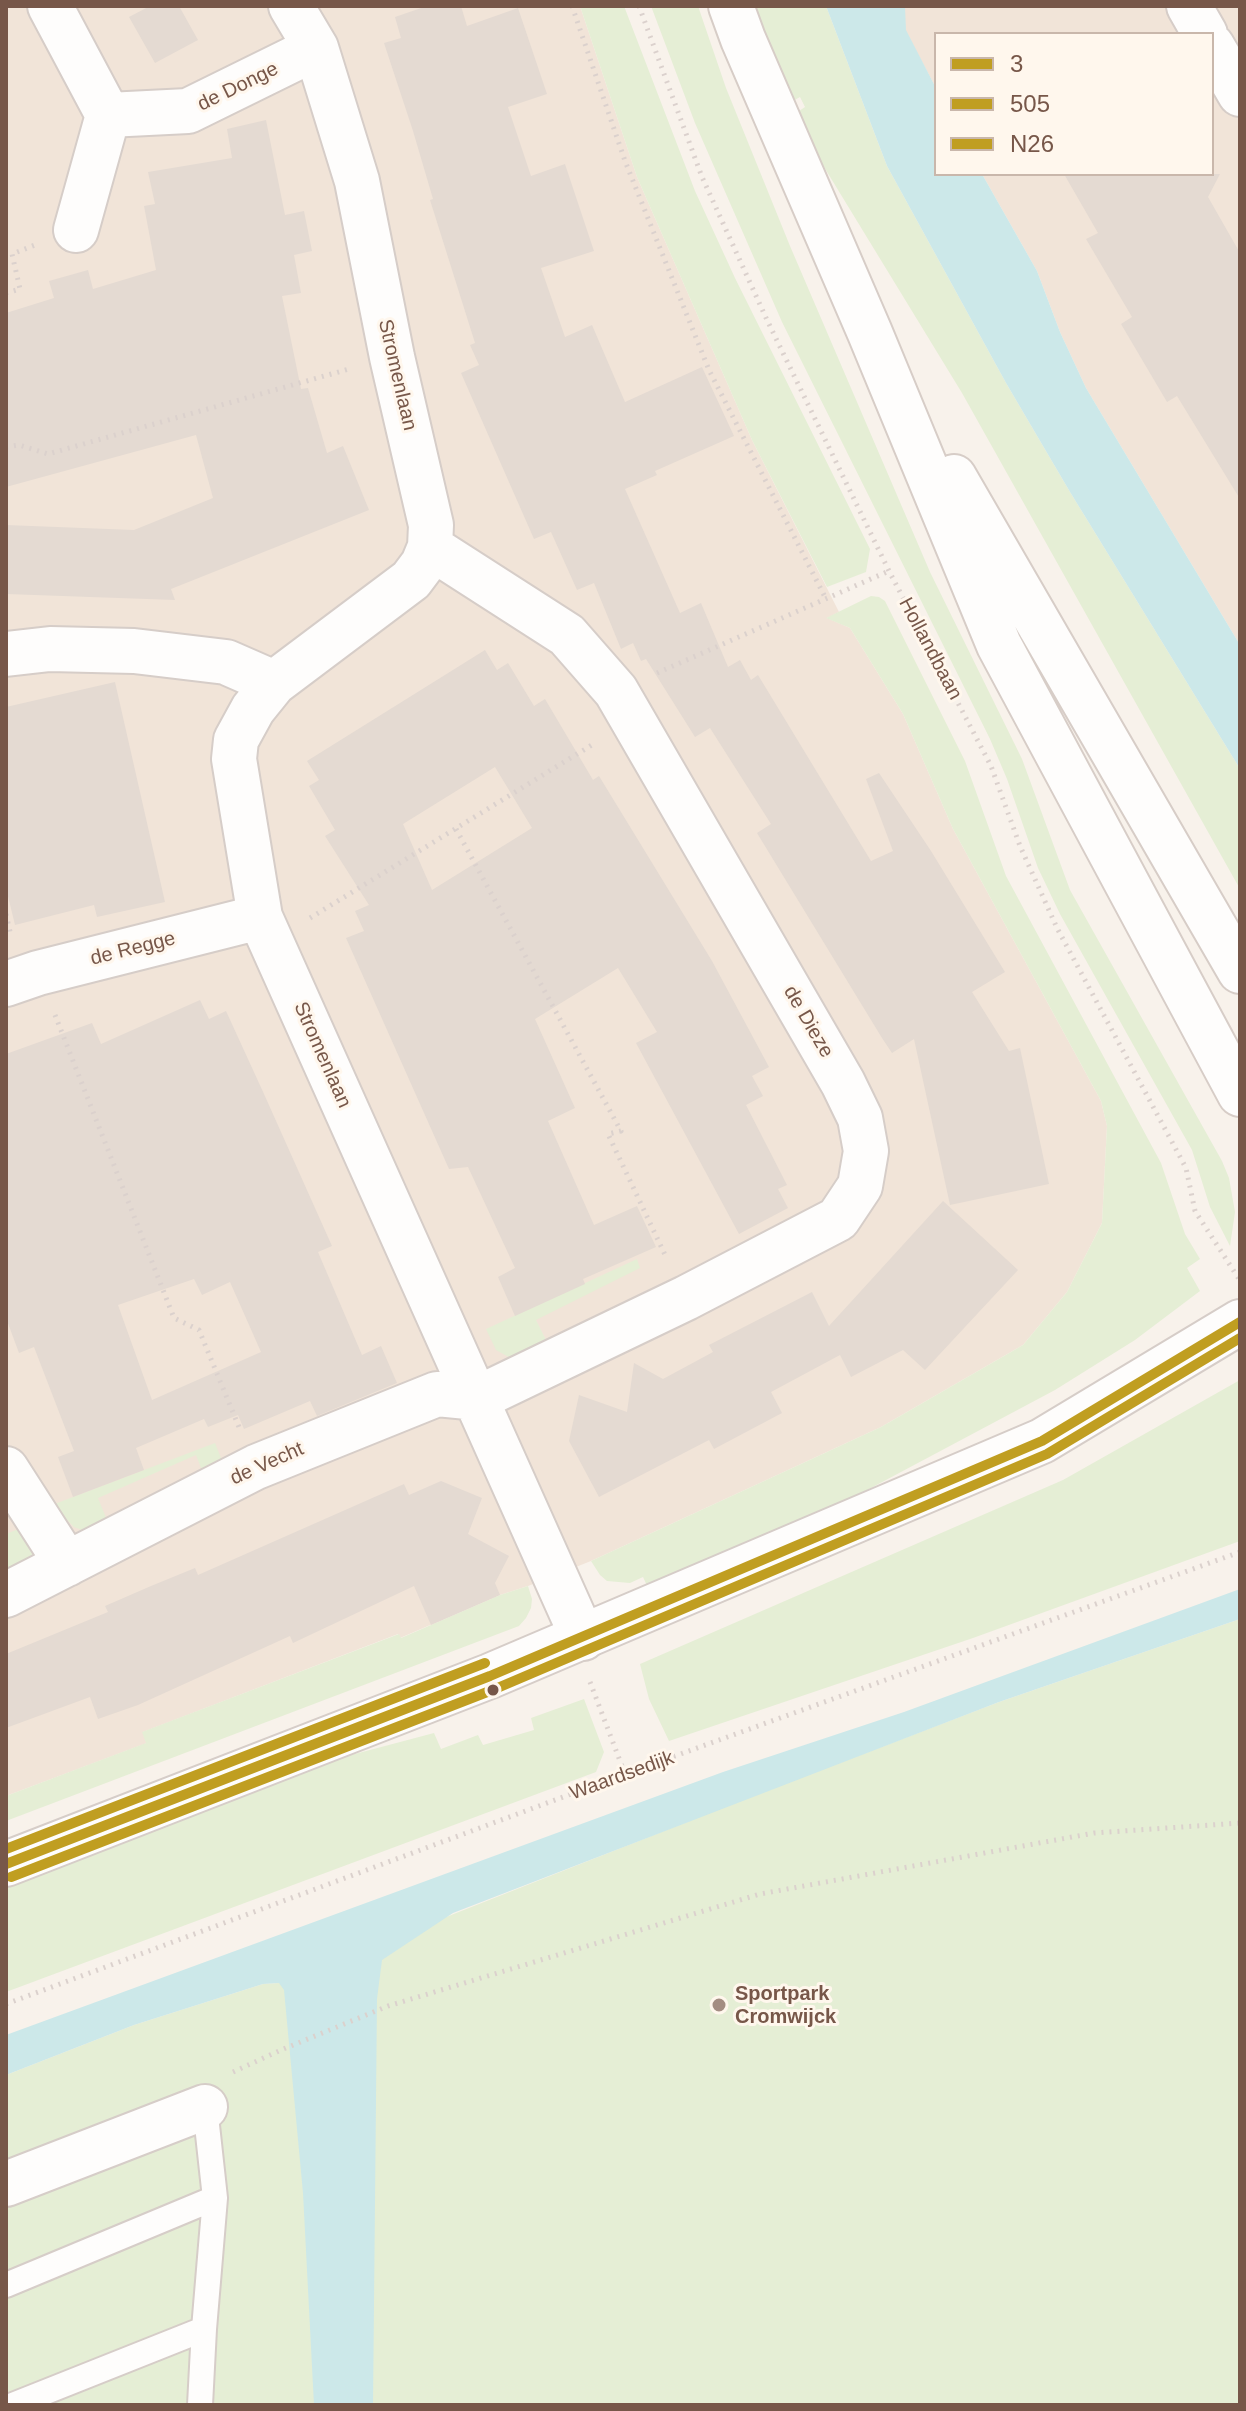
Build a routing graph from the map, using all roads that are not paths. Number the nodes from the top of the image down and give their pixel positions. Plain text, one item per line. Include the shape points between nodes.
1 (50, 6) edge
2 (291, 6) edge
3 (731, 6) edge
4 (1189, 6) edge
5 (1204, 32) edge
6 (316, 48) junction
7 (1214, 49) edge
8 (1240, 94) edge
9 (108, 115) junction
10 (76, 230) road end
11 (870, 333) junction
12 (430, 547) junction
13 (6, 654) edge
14 (274, 683) junction
15 (265, 929) junction
16 (1240, 971) edge
17 (22, 979) edge
18 (1240, 1094) edge
19 (1240, 1322) edge
20 (478, 1398) junction
21 (6, 1469) edge
22 (67, 1564) junction
23 (6, 1595) edge
24 (583, 1638) junction
25 (6, 1864) edge
26 (205, 2107) joint
27 (6, 2184) edge
28 (215, 2198) junction
29 (6, 2285) edge
30 (204, 2329) junction
31 (13, 2405) edge
32 (200, 2405) edge

1 - 9 street
2 - 6 street, Stromenlaan
3 - 11 street
4 - 5 street
6 - 9 street, de Donge via 188,111
6 - 12 street, Stromenlaan via 357,181 431,525
7 - 8 street
9 - 10 street
11 - 16 street
11 - 18 street via 999,645
12 - 14 street, Stromenlaan via 411,580
12 - 20 street, de Dieze via 567,635 624,705 843,1083 860,1118 866,1151 860,1186 838,1219
13 - 14 street via 134,651 226,662
14 - 15 street, Stromenlaan via 236,740 234,759
15 - 17 street, de Regge
15 - 20 street, Stromenlaan
19 - 24 street via 1042,1441
20 - 22 street, de Vecht via 437,1394 256,1467
20 - 24 street, Stromenlaan
21 - 22 street
22 - 23 street, de Vecht
24 - 25 street
26 - 27 street
26 - 28 lane
28 - 29 lane
28 - 30 lane
30 - 31 lane
30 - 32 lane

